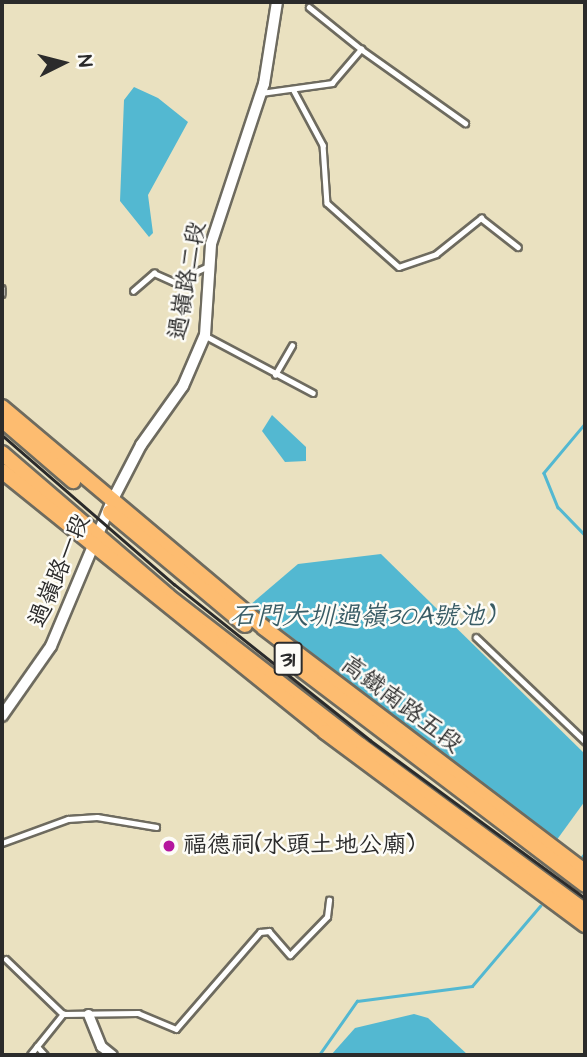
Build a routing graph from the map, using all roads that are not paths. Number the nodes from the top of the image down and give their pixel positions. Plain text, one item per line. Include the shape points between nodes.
1 (277, 2) edge
2 (309, 7) dead end
3 (361, 48) junction
4 (293, 89) junction
5 (261, 93) junction
6 (465, 123) dead end
7 (518, 247) dead end
8 (209, 266) junction
9 (2, 288) edge
10 (132, 291) dead end
11 (2, 294) edge
12 (205, 335) junction
13 (292, 345) dead end
14 (275, 375) junction
15 (313, 393) dead end
16 (2, 407) edge
17 (2, 420) edge
18 (2, 453) edge
19 (2, 471) edge
20 (111, 506) junction
21 (97, 544) junction
22 (476, 637) dead end
23 (2, 716) edge
24 (585, 741) edge
25 (360, 745) junction
26 (400, 789) junction
27 (460, 793) junction
28 (506, 813) junction
29 (156, 827) dead end
30 (2, 844) edge
31 (583, 867) edge
32 (585, 885) edge
33 (329, 900) dead end
34 (585, 911) edge
35 (585, 925) edge
36 (5, 959) dead end
37 (63, 1014) junction
38 (88, 1014) junction
39 (37, 1046) junction
40 (30, 1055) edge
41 (45, 1055) edge
42 (112, 1055) edge

1 - 5 street, 過嶺路二段
2 - 3 lane
3 - 4 lane via 331,83
3 - 6 lane
4 - 5 lane
4 - 7 lane via 323,145 327,203 398,267 436,254 481,218
5 - 8 street, 過嶺路二段 via 211,244
8 - 10 lane via 174,282 154,273
8 - 12 street, 過嶺路二段
9 - 11 lane
12 - 14 lane
12 - 20 street, 過嶺路二段 via 183,386 141,446
13 - 14 lane
14 - 15 lane
16 - 20 main road, 高鐵南路五段 / 31
17 - 20 main road, 高鐵南路五段 / 31
18 - 21 main road, 31
19 - 21 main road, 31
20 - 21 street, 過嶺路一段
20 - 27 main road, 高鐵南路五段 / 31 via 182,575
20 - 28 main road, 高鐵南路五段 / 31
21 - 23 street, 過嶺路一段 via 51,646
21 - 25 main road, 31
21 - 26 main road, 31
22 - 24 lane
25 - 26 main road
25 - 34 main road, 31
26 - 35 main road, 31
27 - 28 main road
27 - 32 main road, 高鐵南路五段 / 31
28 - 31 main road, 高鐵南路五段 / 31
29 - 30 lane via 97,817 68,819
33 - 38 lane via 327,917 290,955 269,932 260,932 176,1028 138,1013
36 - 37 lane
37 - 38 lane
37 - 39 lane
38 - 42 street via 101,1046
39 - 40 lane
39 - 41 lane

